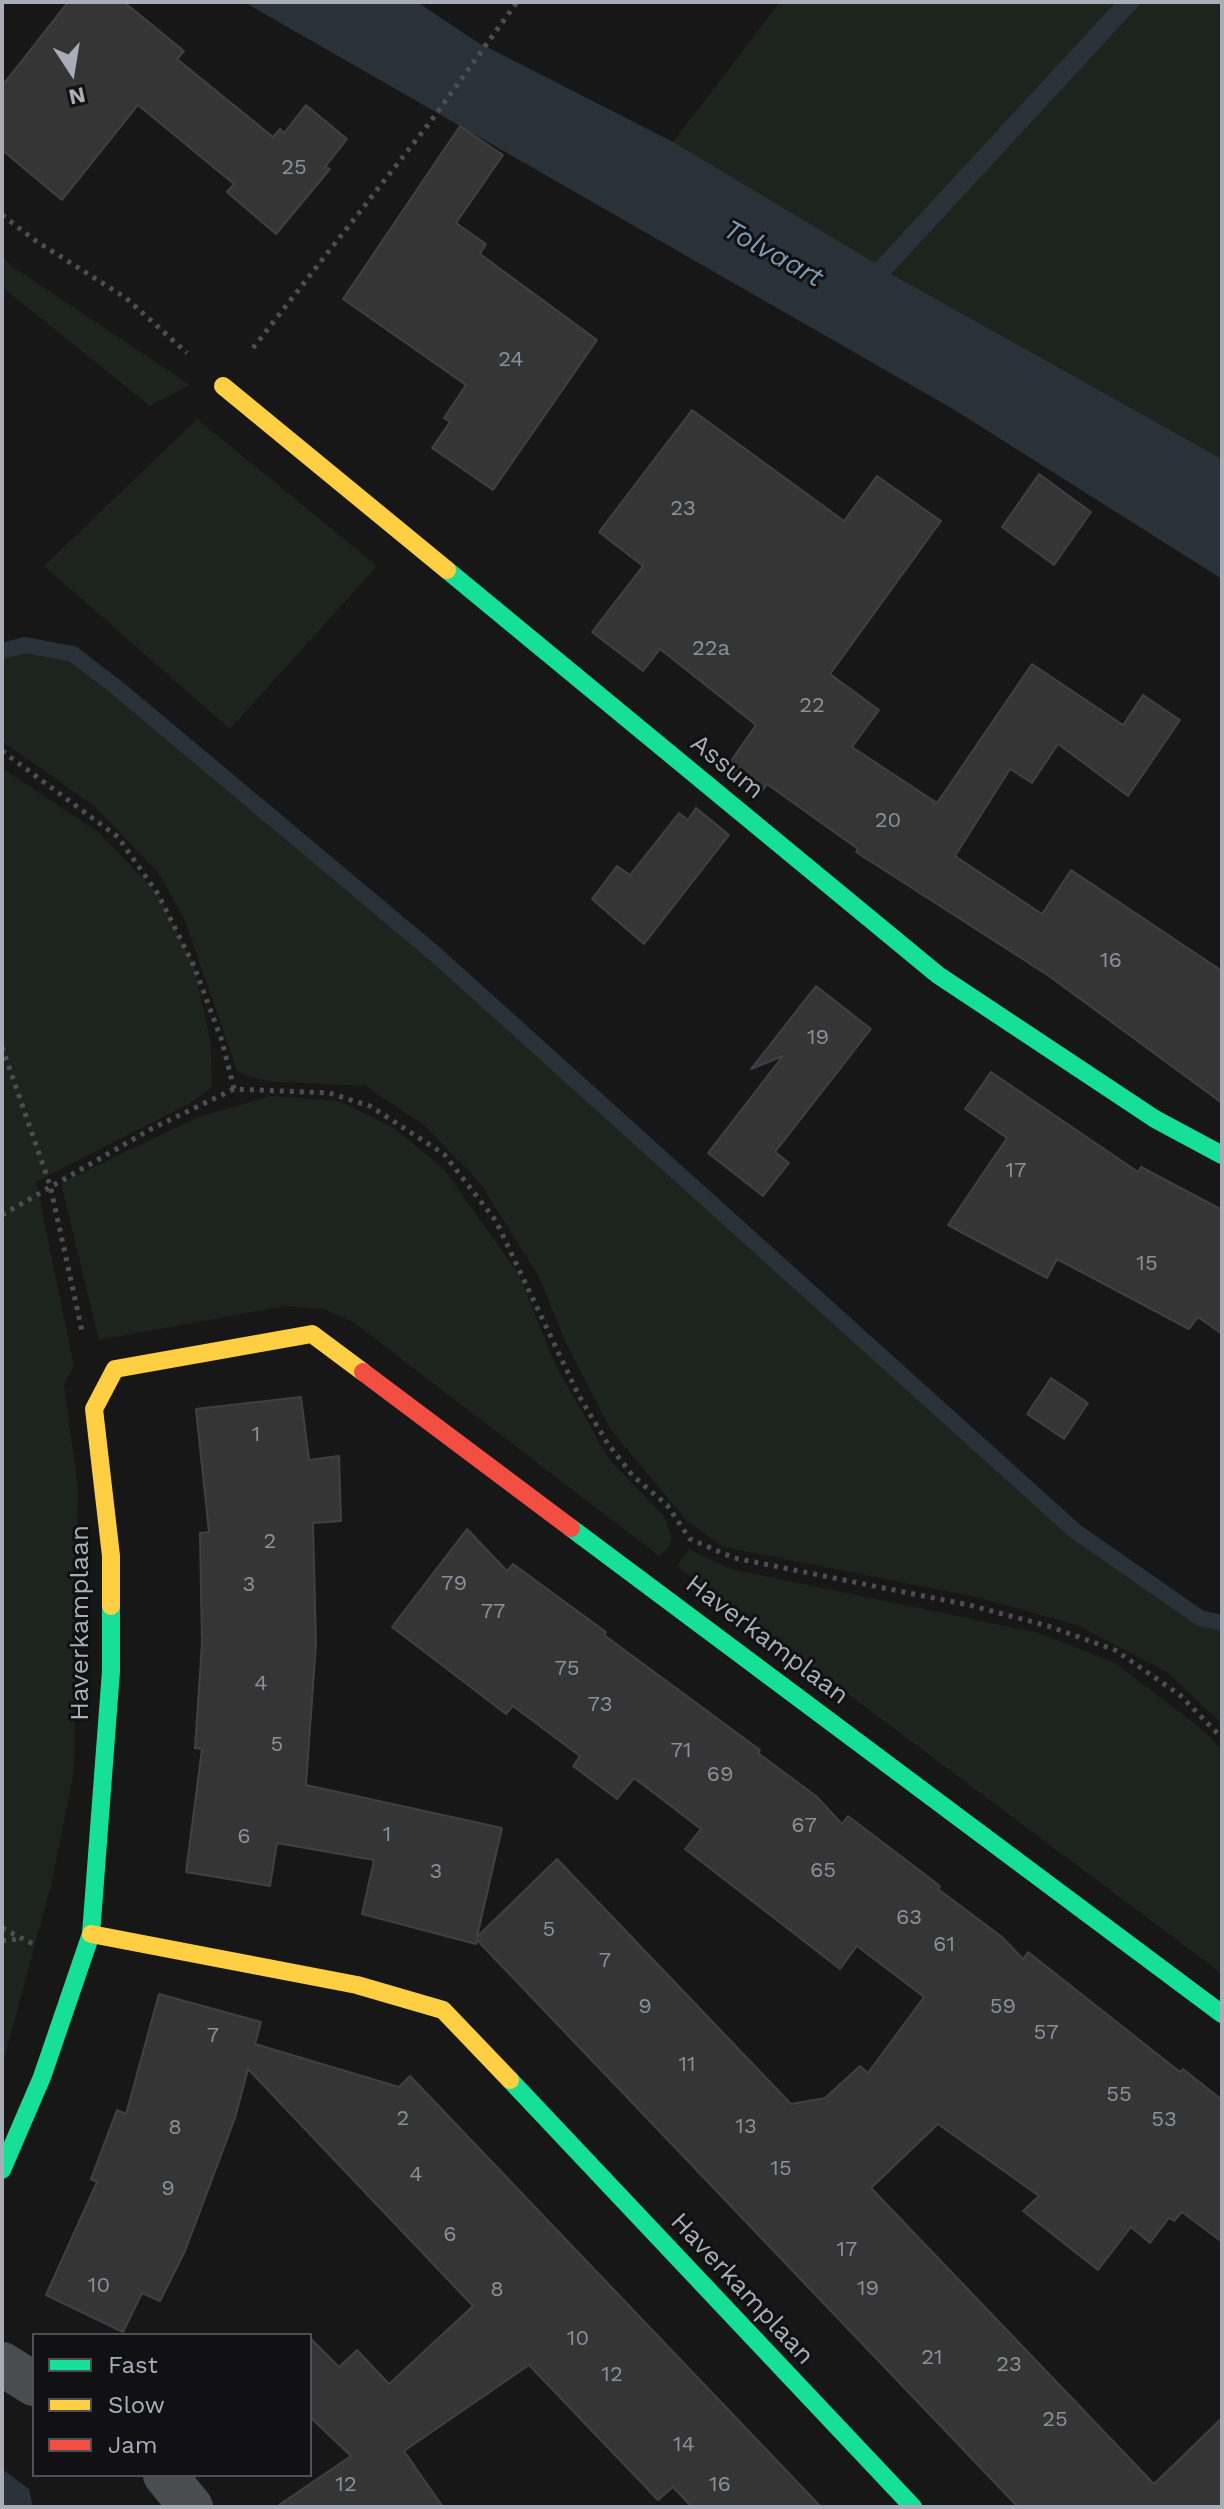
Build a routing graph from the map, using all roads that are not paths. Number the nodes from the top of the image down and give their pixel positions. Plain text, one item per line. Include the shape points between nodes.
1 (223, 386) road end
2 (1222, 1155) edge
3 (91, 1934) junction
4 (1222, 2014) edge
5 (2, 2170) edge
6 (2, 2364) edge
7 (32, 2383) edge
8 (167, 2477) edge
9 (191, 2507) edge
10 (913, 2507) edge

1 - 2 street, Assum via 938,975 1155,1119
3 - 4 street, Haverkamplaan via 111,1671 111,1556 94,1409 115,1369 312,1334
3 - 5 street via 42,2077
3 - 10 street, Haverkamplaan via 357,1985 443,2010
6 - 7 street
8 - 9 street

